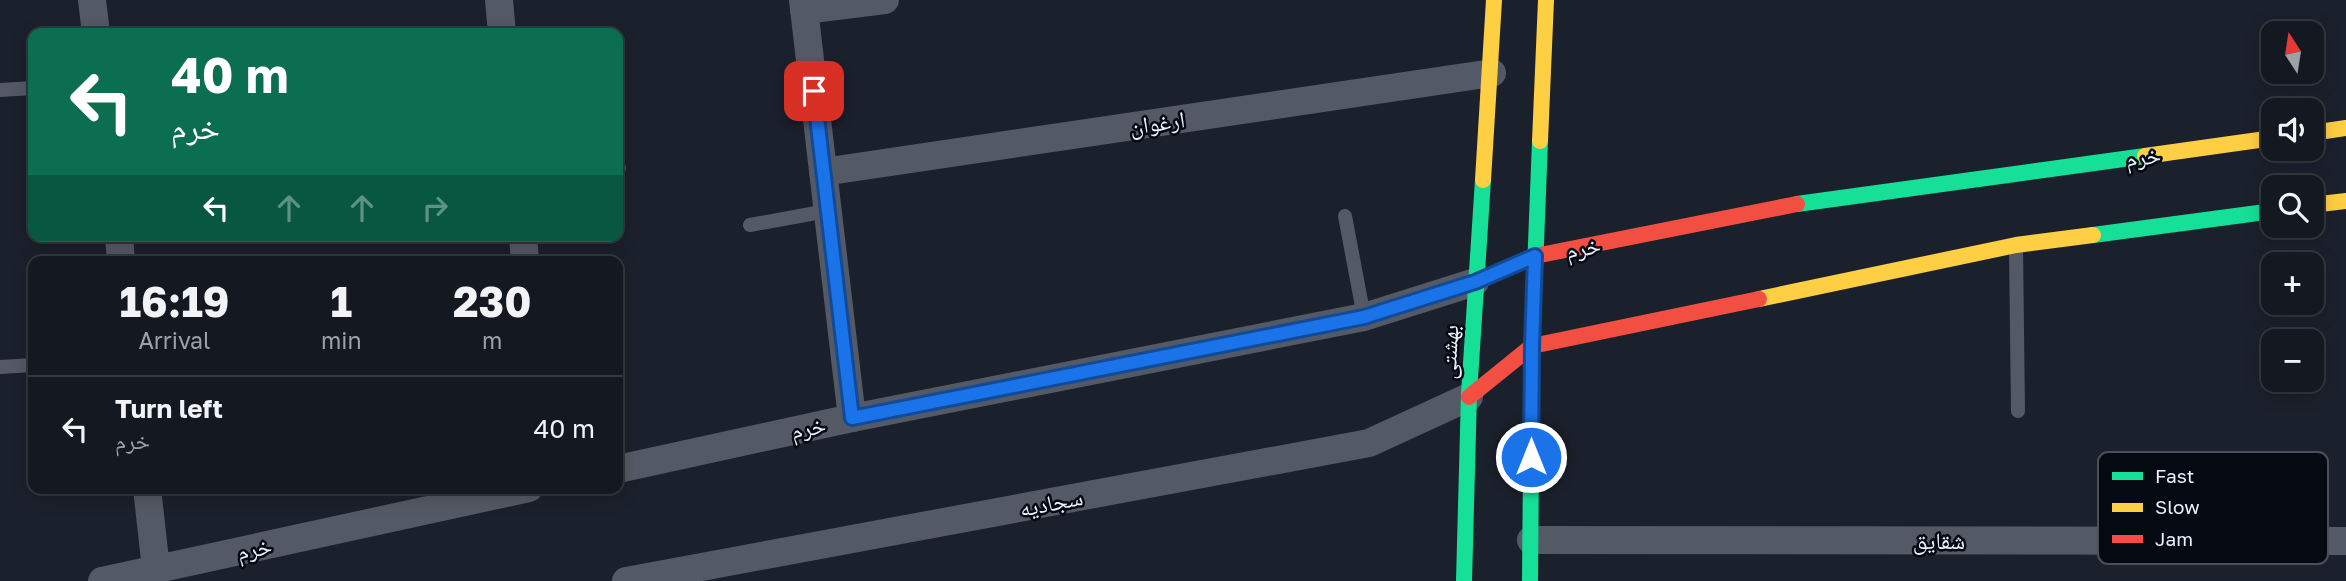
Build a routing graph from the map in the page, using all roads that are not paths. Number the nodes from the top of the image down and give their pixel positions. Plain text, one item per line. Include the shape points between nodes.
1 (92, 0) edge
2 (499, 0) edge
3 (885, 0) edge
4 (1494, 0) edge
5 (1546, 0) edge
6 (803, 5) edge
7 (95, 28) edge
8 (502, 28) edge
9 (1492, 73) junction
10 (28, 88) edge
11 (0, 90) edge
12 (2346, 128) edge
13 (2324, 131) edge
14 (2261, 140) edge
15 (823, 172) junction
16 (2346, 201) edge
17 (2324, 204) edge
18 (827, 211) junction
19 (2261, 213) edge
20 (1345, 216) dead end
21 (750, 225) dead end
22 (2016, 245) junction
23 (1535, 256) junction
24 (1475, 282) junction
25 (1364, 317) junction
26 (1532, 346) junction
27 (28, 365) edge
28 (0, 368) edge
29 (1469, 397) junction
30 (2018, 411) dead end
31 (852, 418) junction
32 (623, 468) edge
33 (148, 494) edge
34 (501, 494) edge
35 (1531, 540) junction
36 (2098, 541) edge
37 (2328, 541) edge
38 (2346, 541) edge
39 (156, 569) junction
40 (102, 581) edge
41 (626, 581) edge
42 (1464, 581) edge
43 (1530, 581) edge

1 - 7 street
2 - 8 street
3 - 6 street
4 - 9 street, بهشتی
5 - 23 street
6 - 15 street
9 - 15 street, ارغوان
9 - 24 street, بهشتی
10 - 11 lane
12 - 13 street
14 - 23 street, خرم via 1795,205
15 - 18 street
16 - 17 street
18 - 21 lane
18 - 31 street
19 - 22 street
20 - 25 lane
22 - 26 street
22 - 30 lane
23 - 24 street, خرم
23 - 26 street
24 - 25 street, خرم
24 - 29 street, بهشتی
25 - 31 street, خرم
26 - 29 street
26 - 35 street
27 - 28 lane
29 - 41 street, سجادیه via 1369,443
29 - 42 street, بهشتی
31 - 32 street, خرم
33 - 39 street
34 - 39 street, خرم
35 - 36 street, شقایق
35 - 43 street
37 - 38 street, شقایق
39 - 40 street, خرم

